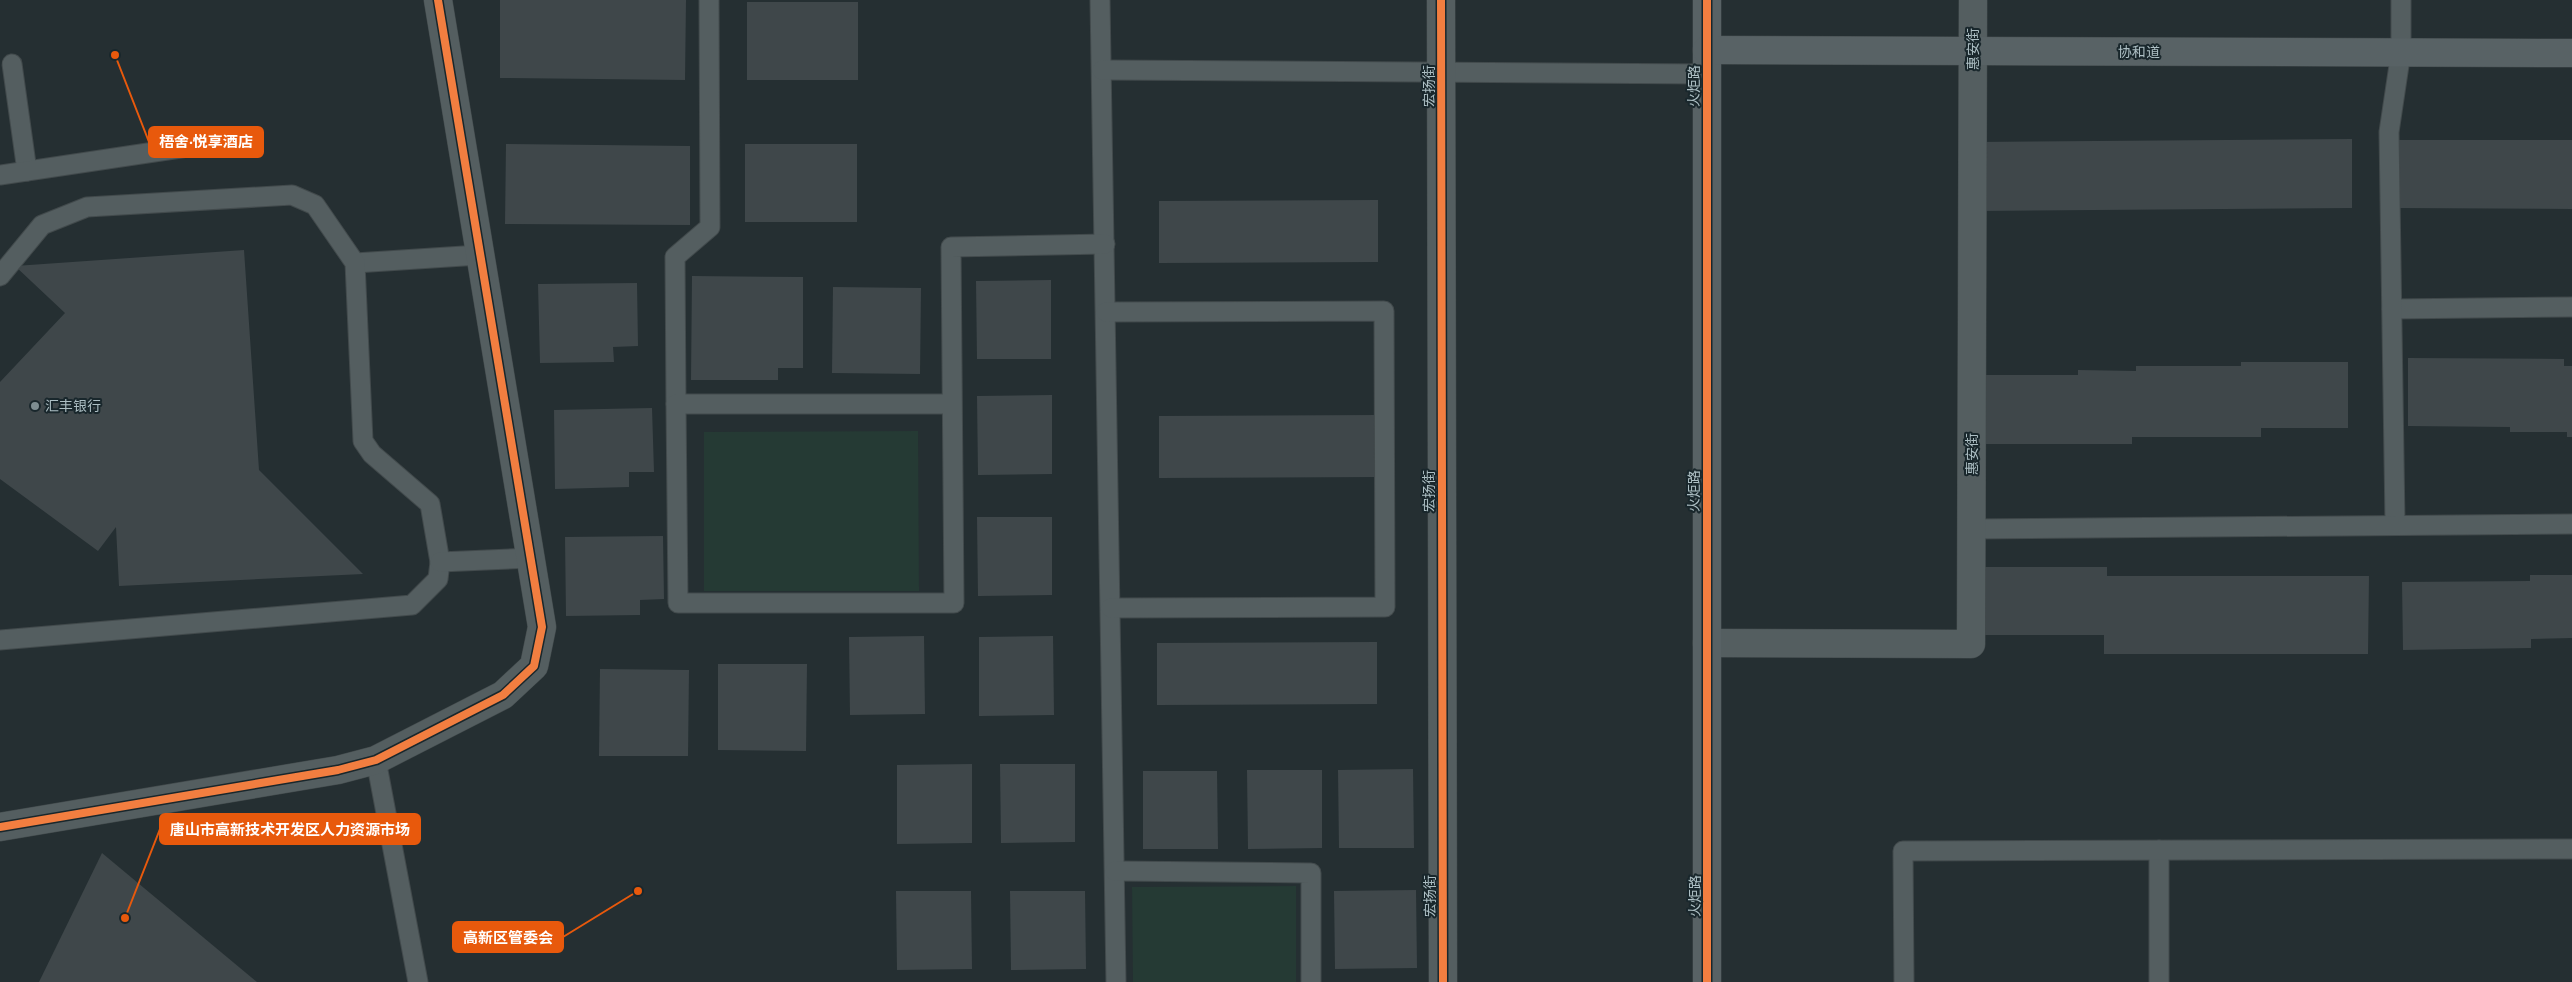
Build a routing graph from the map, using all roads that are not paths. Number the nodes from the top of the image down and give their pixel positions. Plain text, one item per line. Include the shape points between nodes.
1 (438, 0) edge
2 (709, 0) edge
3 (1100, 0) edge
4 (1441, 0) edge
5 (1707, 0) edge
6 (1973, 0) edge
7 (2400, 0) edge
8 (1973, 51) junction
9 (2401, 52) junction
10 (2572, 53) edge
11 (1707, 62) junction
12 (12, 64) dead end
13 (1102, 70) junction
14 (1441, 72) junction
15 (241, 139) dead end
16 (28, 171) junction
17 (0, 175) edge
18 (1105, 244) junction
19 (479, 255) junction
20 (355, 263) junction
21 (0, 276) edge
22 (2572, 307) edge
23 (2392, 308) junction
24 (1106, 312) junction
25 (676, 404) junction
26 (952, 404) junction
27 (2395, 524) junction
28 (2572, 524) edge
29 (1971, 528) junction
30 (530, 558) junction
31 (440, 562) junction
32 (1111, 608) junction
33 (0, 640) edge
34 (1707, 643) junction
35 (376, 760) junction
36 (0, 827) edge
37 (2572, 849) edge
38 (2158, 850) junction
39 (1115, 871) junction
40 (418, 982) edge
41 (1116, 982) edge
42 (1311, 982) edge
43 (1443, 982) edge
44 (1707, 982) edge
45 (1904, 982) edge
46 (2159, 982) edge

1 - 19 street
2 - 25 lane via 710,227 675,256
3 - 13 lane
4 - 14 street, 宏扬街
5 - 11 street, 火炬路
6 - 8 street, 惠安街
7 - 9 lane
8 - 9 street, 协和道
8 - 11 street, 协和道
8 - 29 street, 惠安街
9 - 10 street, 协和道
9 - 23 lane via 2389,132
11 - 14 lane
11 - 34 street, 火炬路
12 - 16 lane
13 - 14 lane
13 - 18 lane
14 - 43 street, 宏扬街
15 - 16 lane
16 - 17 lane
18 - 24 lane
18 - 26 lane via 951,247
19 - 20 lane
19 - 30 street
20 - 21 lane via 315,205 292,195 87,207 42,225
20 - 31 lane via 363,441 372,454 430,504
22 - 23 lane
23 - 27 lane
24 - 32 lane
24 - 32 lane via 1384,311 1385,606
25 - 26 lane
25 - 26 lane via 678,603 954,603
27 - 28 lane
27 - 29 lane
29 - 34 street, 惠安街 via 1971,644
30 - 31 lane
30 - 35 street via 542,627 534,666 503,695
31 - 33 lane via 438,579 412,605
32 - 39 lane
34 - 44 street, 火炬路
35 - 36 street via 338,770
35 - 40 lane
37 - 38 lane
38 - 45 lane via 1903,851
38 - 46 lane
39 - 41 lane
39 - 42 lane via 1311,873

